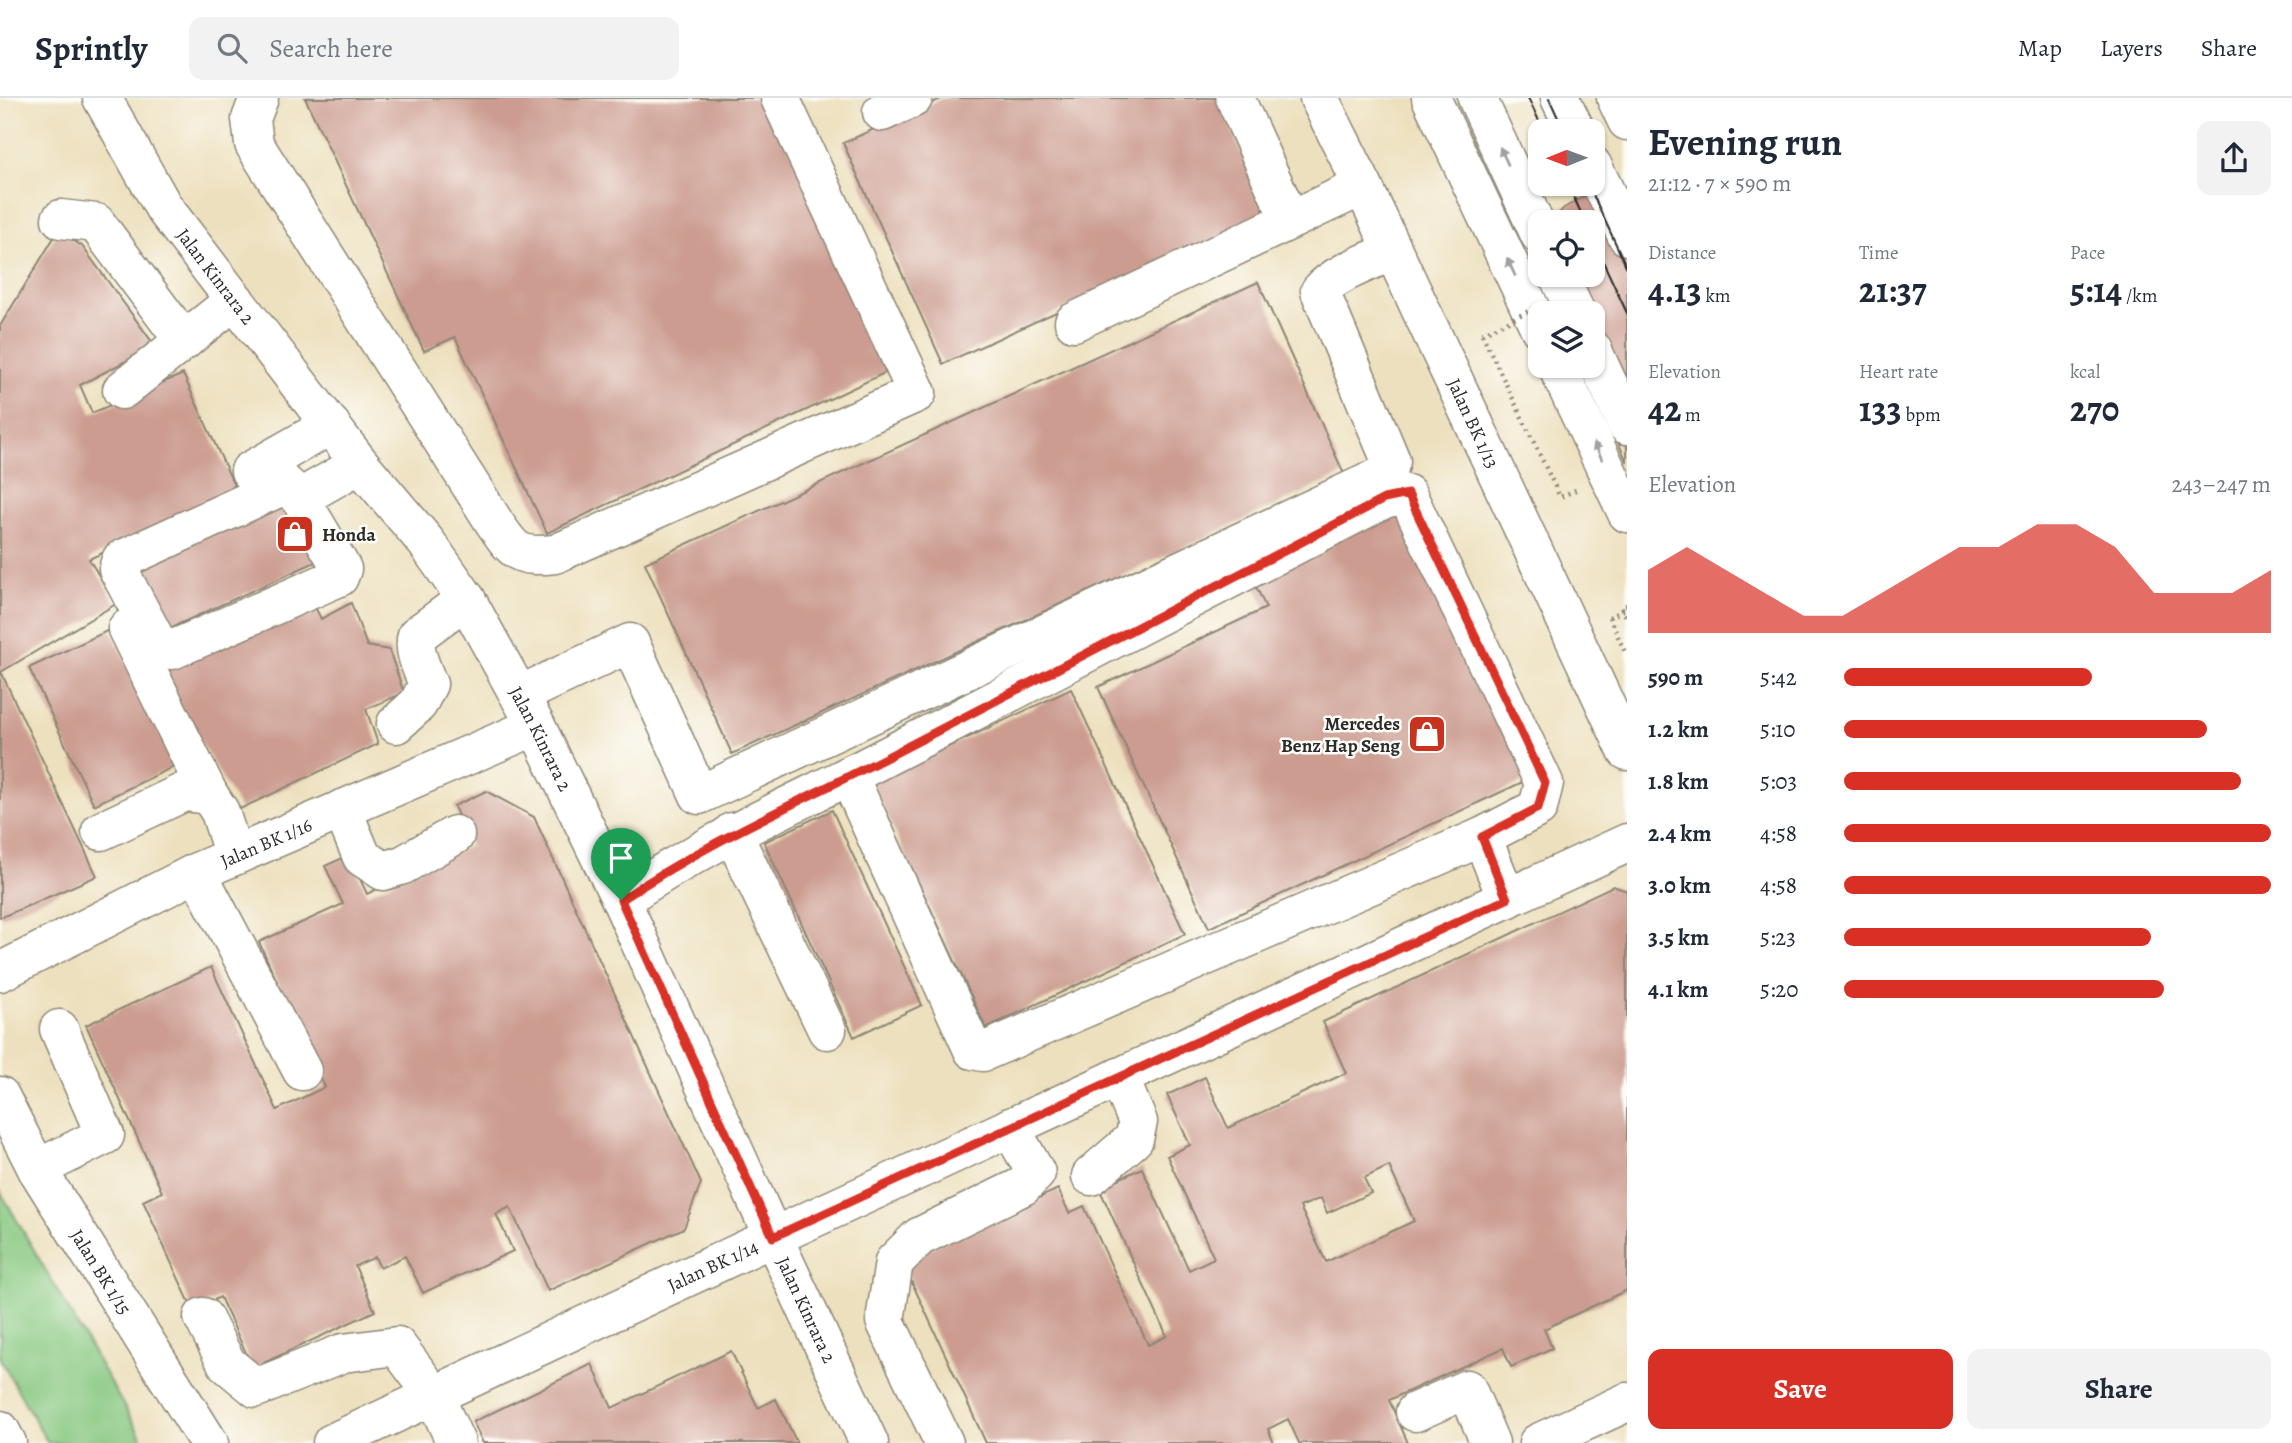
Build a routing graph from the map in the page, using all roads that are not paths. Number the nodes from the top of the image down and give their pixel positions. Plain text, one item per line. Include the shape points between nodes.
1 (102, 98) edge
2 (259, 98) edge
3 (780, 98) edge
4 (1235, 98) edge
5 (1319, 98) edge
6 (1431, 98) edge
7 (1477, 98) edge
8 (1560, 98) edge
9 (1616, 98) edge
10 (1570, 119) edge
11 (1627, 121) edge
12 (1363, 186) junction
13 (1605, 191) edge
14 (1529, 210) edge
15 (61, 219) dead end
16 (1290, 219) junction
17 (1627, 236) edge
18 (1393, 251) junction
19 (235, 300) junction
20 (1552, 301) edge
21 (1074, 322) dead end
22 (184, 341) junction
23 (1605, 377) edge
24 (1564, 378) edge
25 (122, 390) dead end
26 (331, 425) junction
27 (1627, 425) edge
28 (360, 464) junction
29 (250, 471) dead end
30 (300, 498) junction
31 (1627, 513) edge
32 (466, 599) junction
33 (127, 629) dead end
34 (528, 711) junction
35 (396, 724) dead end
36 (1627, 751) edge
37 (849, 777) junction
38 (209, 795) junction
39 (342, 809) junction
40 (101, 831) dead end
41 (732, 832) junction
42 (455, 835) dead end
43 (1482, 837) junction
44 (1627, 843) edge
45 (234, 856) junction
46 (197, 872) junction
47 (1507, 899) junction
48 (621, 900) junction
49 (0, 972) edge
50 (59, 1029) dead end
51 (827, 1030) dead end
52 (302, 1071) dead end
53 (1119, 1077) junction
54 (0, 1096) edge
55 (1010, 1127) junction
56 (37, 1169) junction
57 (1091, 1176) dead end
58 (773, 1237) junction
59 (203, 1317) dead end
60 (434, 1395) junction
61 (1627, 1402) edge
62 (1415, 1412) dead end
63 (0, 1430) edge
64 (7, 1443) edge
65 (209, 1443) edge
66 (332, 1443) edge
67 (456, 1443) edge
68 (869, 1443) edge
69 (944, 1443) edge
70 (1490, 1443) edge
71 (1538, 1443) edge

1 - 19 main road, Jalan Kinrara 2 via 164,208
2 - 3 main road via 251,119 254,144 510,546 531,556 555,554 917,393
4 - 16 main road
5 - 12 main road, Jalan BK 1/13
20 -> 6 main road
14 -> 7 main road
8 - 10 main road
9 - 11 main road
12 - 16 main road
12 - 18 main road, Jalan BK 1/13
13 - 17 main road
15 - 22 main road via 96,223
16 - 21 main road
18 - 34 main road, Jalan BK 1/16 via 1320,291 1391,461 1380,477 699,795 630,643
18 - 36 main road, Jalan BK 1/13
19 - 22 main road
19 - 26 main road, Jalan Kinrara 2
22 - 25 main road
23 - 27 main road
31 -> 24 main road
26 - 28 main road, Jalan Kinrara 2
26 - 29 main road
28 - 30 main road
28 - 32 main road, Jalan Kinrara 2 via 426,542
30 - 30 main road via 286,485 121,560 118,569 160,648 172,650 339,577 342,569
32 - 34 main road, Jalan Kinrara 2
32 - 35 main road via 418,635 417,655 428,684 418,704
33 - 38 main road
34 - 39 main road, Jalan BK 1/16
34 - 48 main road, Jalan Kinrara 2
37 - 41 main road
37 - 43 main road via 973,1050 983,1052
37 - 43 main road via 1384,499 1408,494 1545,783 1538,808
38 - 40 main road via 184,793
38 - 45 main road
39 - 42 main road via 362,857 383,871 403,865
39 - 45 main road, Jalan BK 1/16
41 - 48 main road
41 - 51 main road
43 - 47 main road
44 - 47 main road, Jalan BK 1/14
45 - 46 main road, Jalan BK 1/16
46 - 49 main road, Jalan BK 1/16
46 - 52 main road
47 - 53 main road, Jalan BK 1/14
48 - 58 main road, Jalan Kinrara 2
50 - 56 main road via 105,1135
53 - 55 main road, Jalan BK 1/14
53 - 57 main road via 1138,1122 1134,1139
54 - 56 main road, Jalan BK 1/15
55 - 58 main road, Jalan BK 1/14
55 - 69 main road via 1036,1173 1023,1186 919,1237 894,1262 885,1321
56 - 65 main road, Jalan BK 1/15
58 - 60 main road, Jalan BK 1/14
58 - 68 main road, Jalan Kinrara 2
59 - 60 main road via 227,1364 256,1388 343,1353 397,1346
60 - 66 main road, Jalan BK 1/14
60 - 67 main road
61 - 71 main road
62 - 70 main road via 1467,1389
63 - 64 main road

